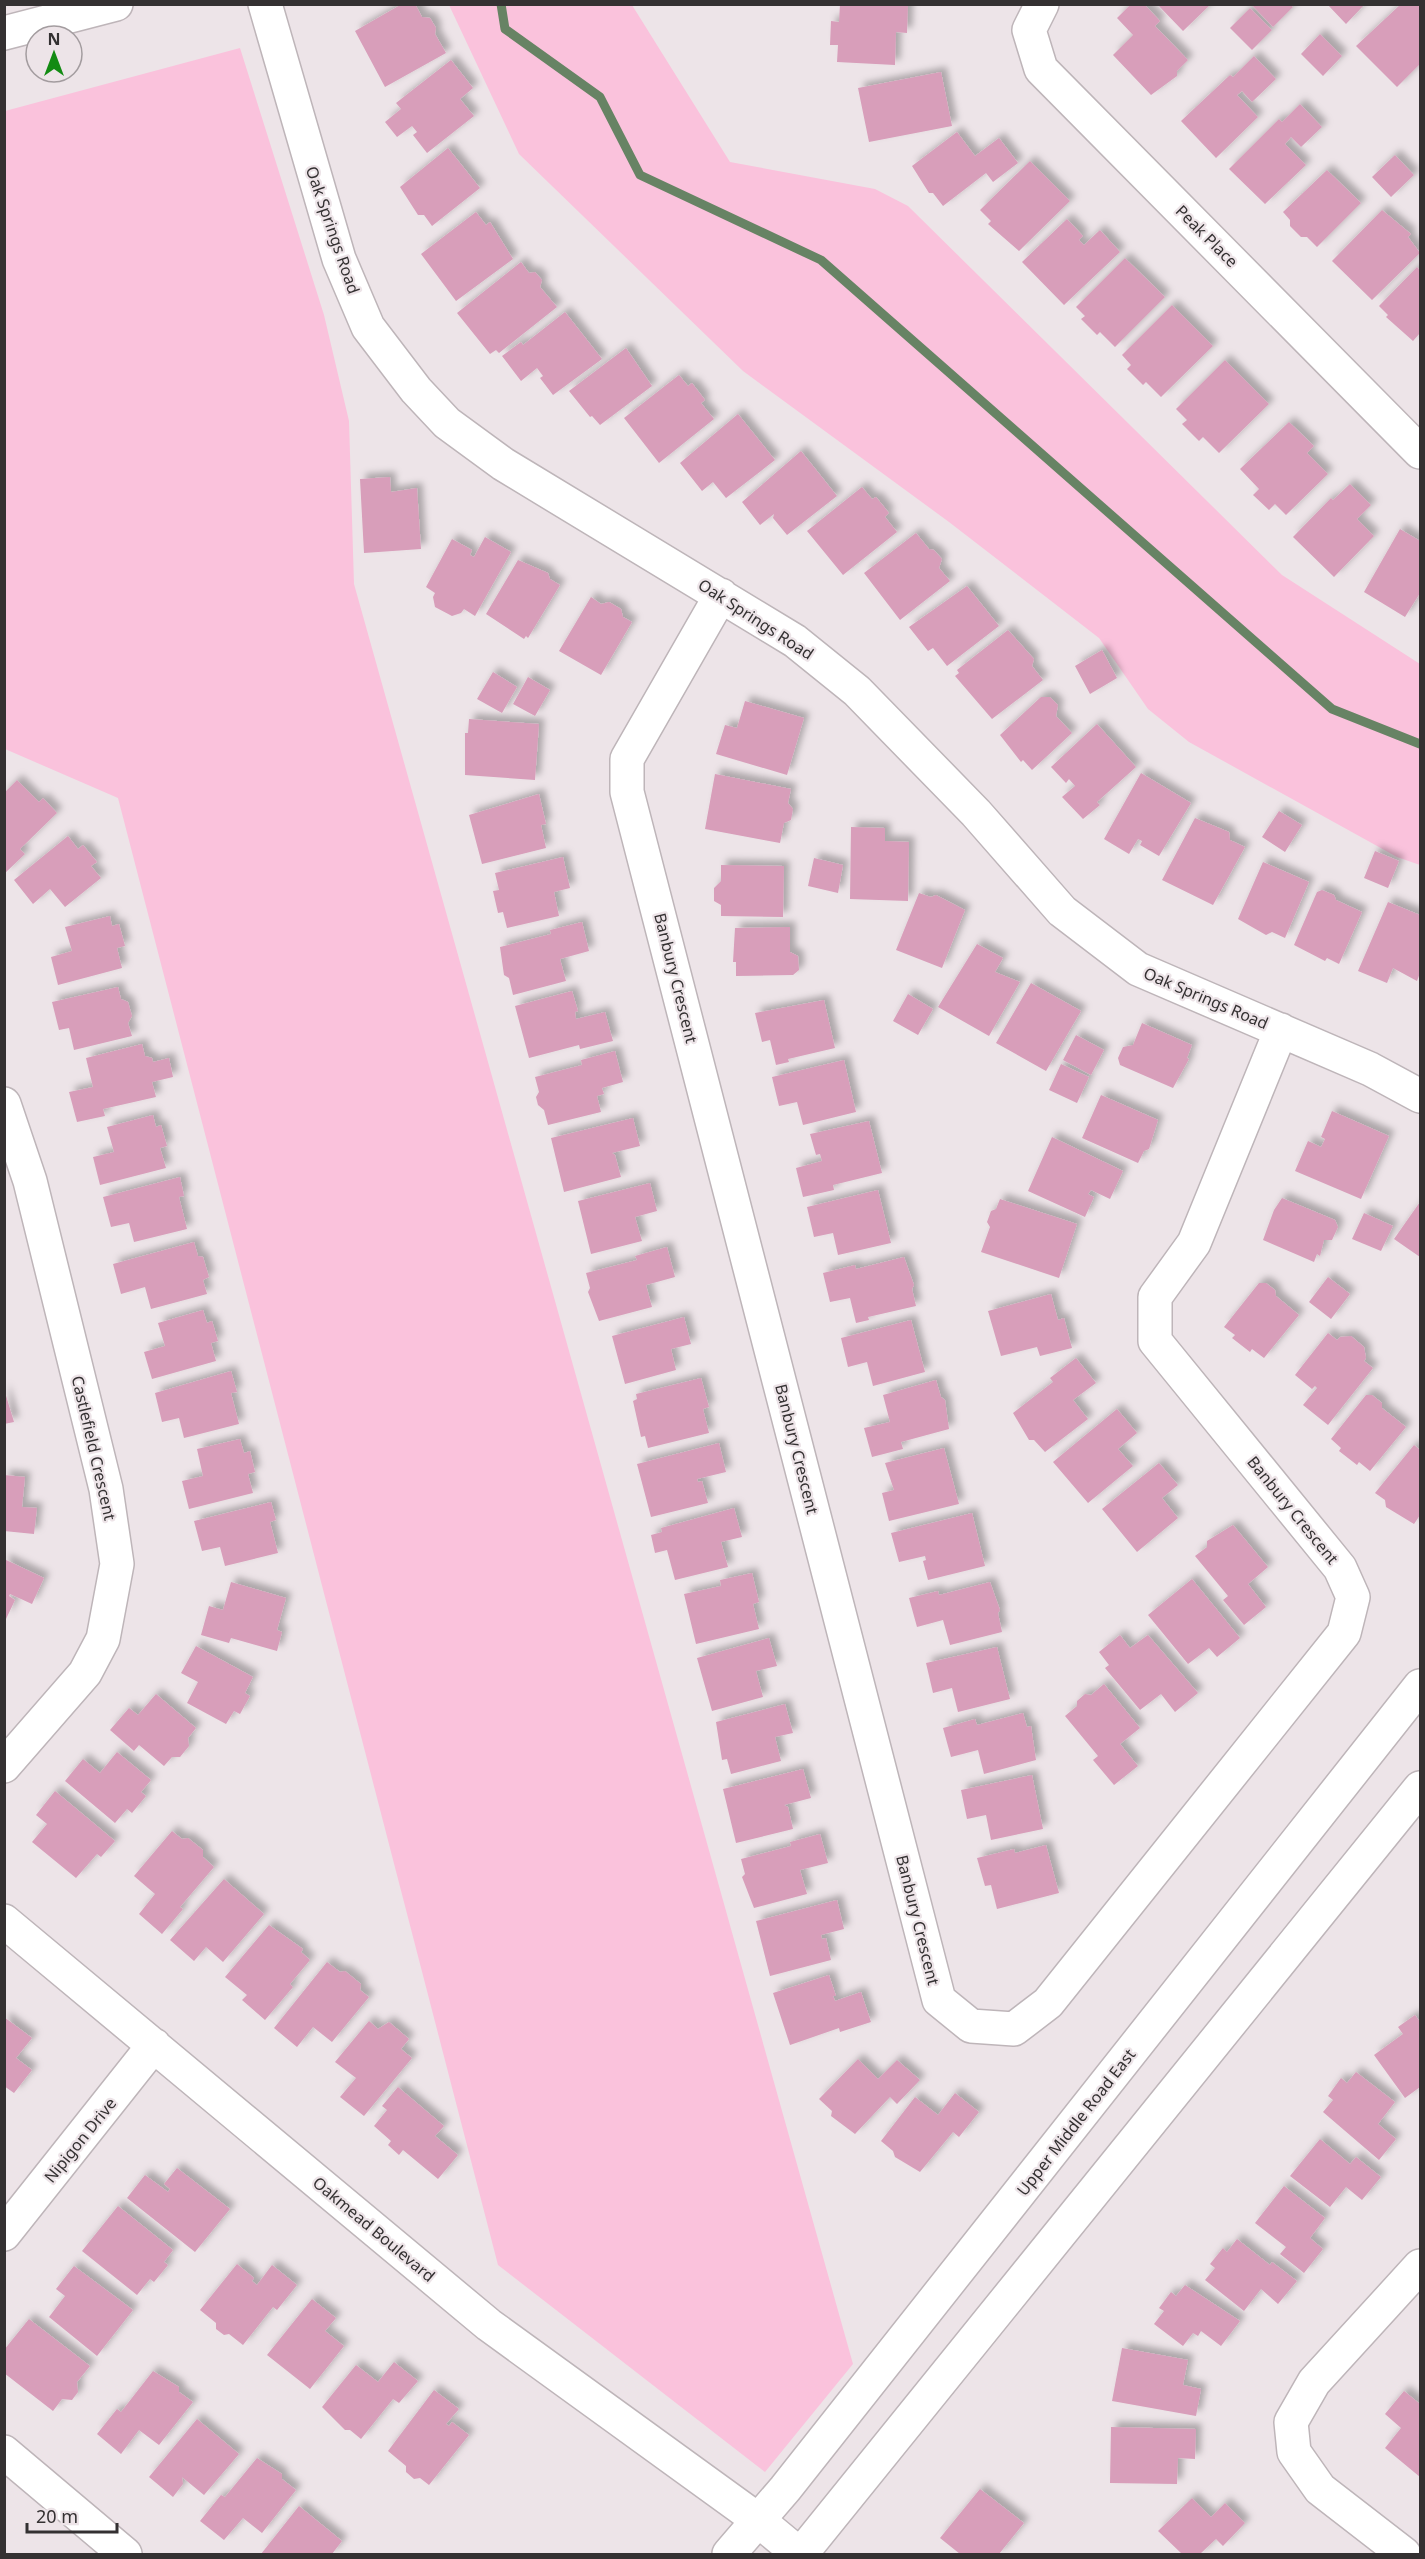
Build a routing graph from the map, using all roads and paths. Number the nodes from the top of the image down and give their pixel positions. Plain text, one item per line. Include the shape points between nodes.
1 (116, 4) edge
2 (265, 4) edge
3 (1042, 4) edge
4 (4, 33) edge
5 (1420, 452) edge
6 (721, 595) junction
7 (1281, 1030) junction
8 (1420, 1096) edge
9 (4, 1104) edge
10 (1420, 1686) edge
11 (4, 1766) edge
12 (1420, 1788) edge
13 (4, 1921) edge
14 (154, 2045) junction
15 (4, 2234) edge
16 (1420, 2266) edge
17 (4, 2452) edge
18 (758, 2520) junction
19 (125, 2554) edge
20 (729, 2554) edge
21 (800, 2554) edge
22 (1404, 2554) edge

1 - 4 street
2 - 6 street, Oak Springs Road via 339,259 368,327 416,390 447,423 503,464
3 - 5 street, Peak Place via 1029,30 1041,69
6 - 7 street, Oak Springs Road via 795,641 857,691 976,813 1062,910 1138,969
6 - 7 street, Banbury Crescent via 627,759 627,792 939,2000 971,2026 1014,2029 1048,2003 1344,1633 1353,1597 1340,1568 1155,1341 1155,1297 1194,1243
7 - 8 street, Oak Springs Road
9 - 11 street, Castlefield Crescent via 30,1181 106,1489 117,1564 103,1639 85,1673
10 - 18 street, Upper Middle Road East
12 - 21 street
13 - 14 street, Oakmead Boulevard
14 - 15 street, Nipigon Drive
14 - 18 street, Oakmead Boulevard via 489,2325
16 - 22 street via 1314,2382 1291,2422 1294,2452 1320,2488
17 - 19 street
18 - 20 street, Upper Middle Road East
18 - 21 street, Oakmead Boulevard

